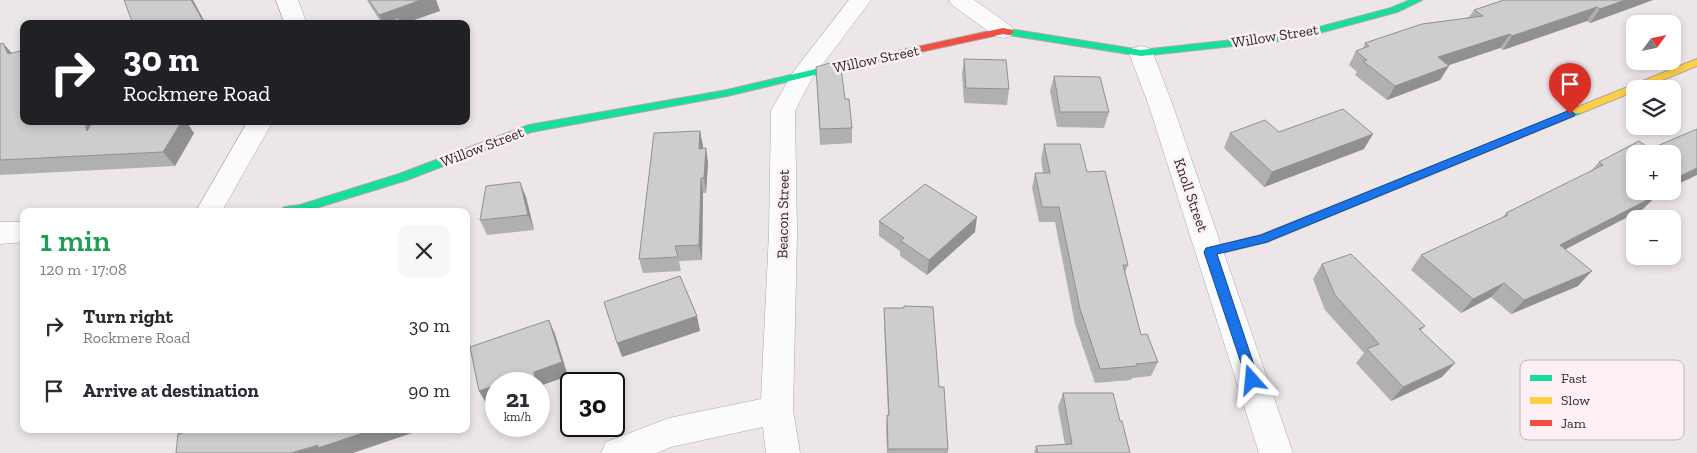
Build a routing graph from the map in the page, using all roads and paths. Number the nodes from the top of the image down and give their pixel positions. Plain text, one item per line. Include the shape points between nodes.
1 (287, 0) edge
2 (860, 0) edge
3 (960, 0) edge
4 (1418, 0) edge
5 (294, 20) edge
6 (1003, 31) junction
7 (1141, 53) junction
8 (1697, 62) edge
9 (801, 76) junction
10 (259, 125) edge
11 (211, 208) edge
12 (303, 208) edge
13 (20, 232) edge
14 (0, 233) edge
15 (1210, 252) junction
16 (777, 410) junction
17 (618, 453) edge
18 (782, 453) edge
19 (1276, 453) edge

1 - 5 street
2 - 9 street, Beacon Street
3 - 6 street
4 - 7 street, Willow Street via 1394,10 1297,36
6 - 7 street, Willow Street
6 - 9 street, Willow Street via 868,58
7 - 15 street, Knoll Street
8 - 15 street via 1263,239
9 - 12 street, Willow Street via 727,93 529,129 403,176
9 - 16 street, Beacon Street via 783,111
10 - 11 street
13 - 14 street
15 - 19 street, Knoll Street
16 - 17 street via 669,433
16 - 18 street, Beacon Street

